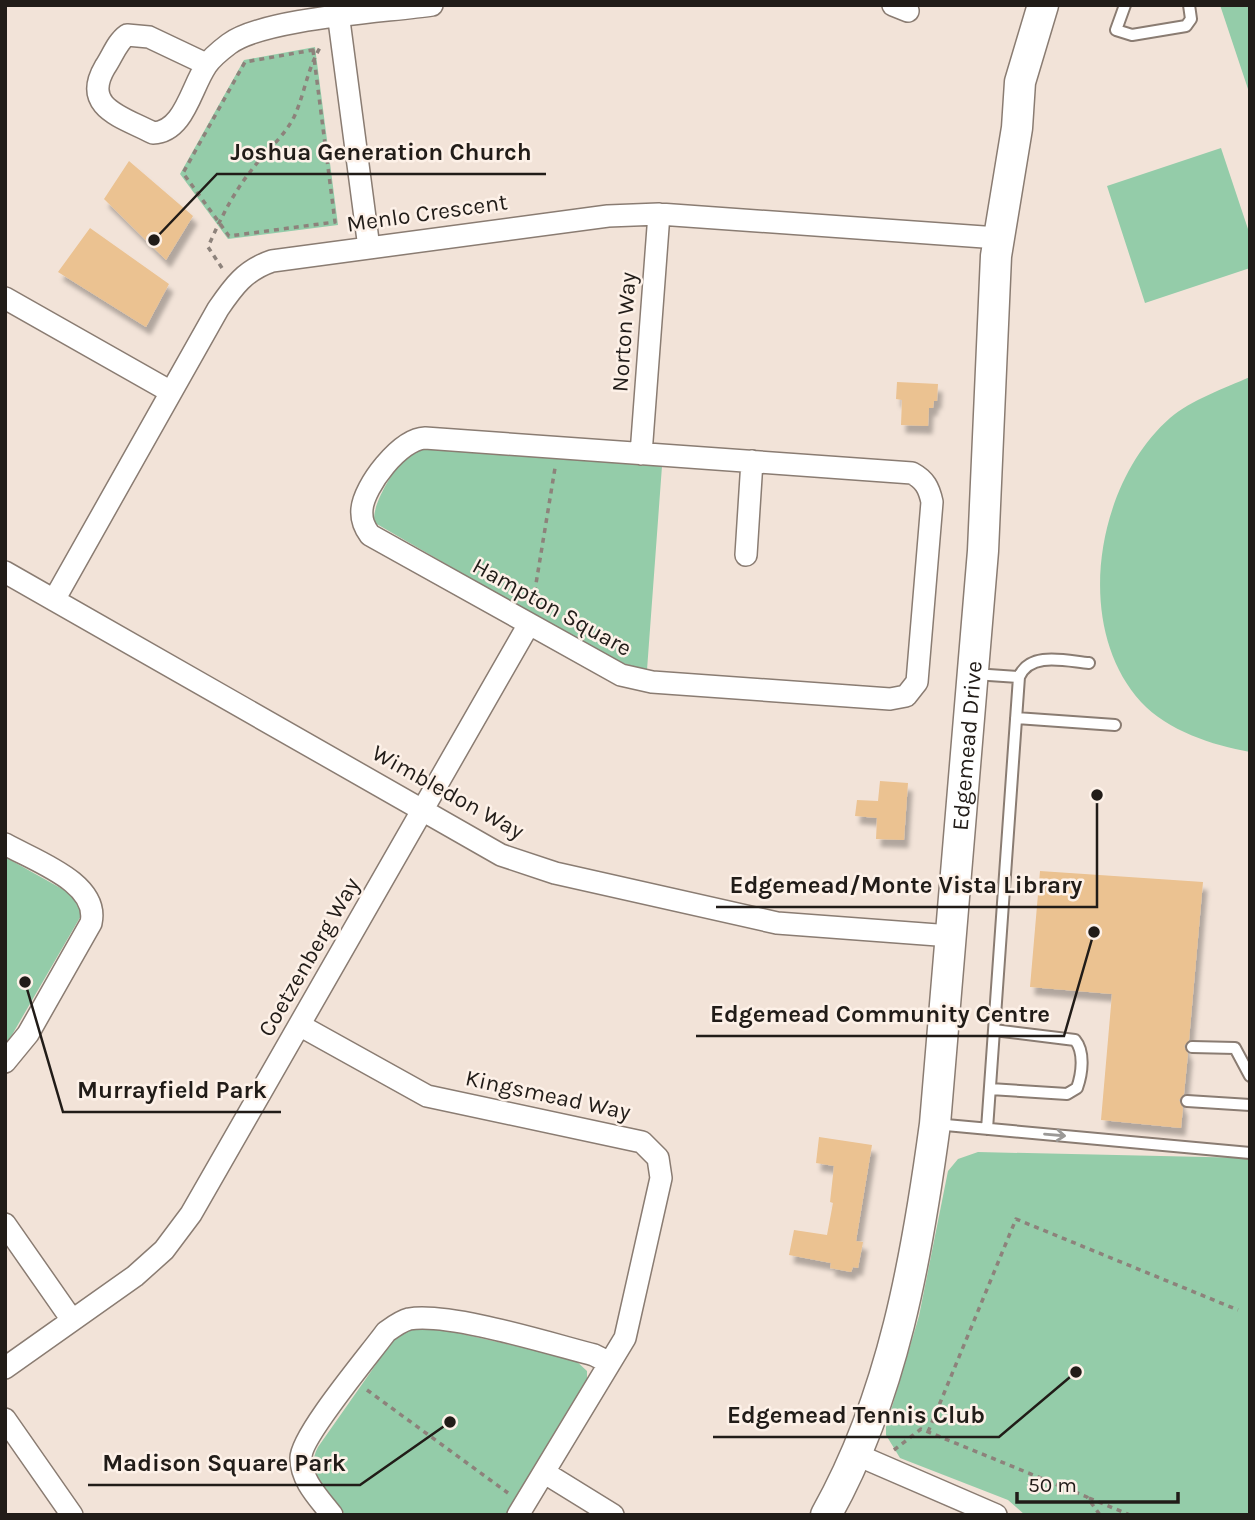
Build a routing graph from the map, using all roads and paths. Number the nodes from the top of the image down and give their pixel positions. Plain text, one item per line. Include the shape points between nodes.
1 (432, 5) edge
2 (1043, 5) edge
3 (1063, 5) edge
4 (1125, 5) edge
5 (1189, 5) edge
6 (338, 12) edge
7 (314, 57) junction
8 (206, 64) junction
9 (1017, 128) junction
10 (659, 214) junction
11 (219, 223) junction
12 (998, 238) junction
13 (369, 248) junction
14 (233, 285) junction
15 (5, 298) edge
16 (171, 392) junction
17 (558, 447) junction
18 (641, 453) junction
19 (752, 461) junction
20 (746, 555) dead end
21 (5, 572) edge
22 (54, 600) junction
23 (529, 624) junction
24 (1089, 663) dead end
25 (973, 674) junction
26 (1019, 677) junction
27 (1016, 718) junction
28 (1115, 725) dead end
29 (422, 811) junction
30 (5, 844) edge
31 (951, 936) junction
32 (300, 1026) junction
33 (994, 1030) junction
34 (1192, 1047) dead end
35 (5, 1062) edge
36 (1250, 1076) edge
37 (990, 1089) junction
38 (1187, 1101) dead end
39 (1250, 1105) edge
40 (935, 1124) junction
41 (987, 1129) junction
42 (1250, 1153) edge
43 (5, 1224) edge
44 (1238, 1310) dead end
45 (72, 1320) junction
46 (610, 1363) junction
47 (5, 1368) edge
48 (352, 1379) junction
49 (5, 1419) edge
50 (928, 1432) junction
51 (894, 1450) dead end
52 (855, 1454) junction
53 (545, 1473) junction
54 (1087, 1497) junction
55 (521, 1510) edge
56 (72, 1515) edge
57 (332, 1515) edge
58 (612, 1515) edge
59 (826, 1515) edge
60 (996, 1515) edge
61 (1100, 1515) edge
62 (1130, 1515) edge

1 - 6 street
2 - 9 street, Edgemead Drive via 1020,82
3 - 9 street, Edgemead Drive via 1035,94
4 - 5 lane via 1116,28 1132,35 1186,26 1191,19
6 - 7 path
6 - 8 street via 248,34
6 - 13 street
7 - 11 path via 293,118 250,171
7 - 11 path via 313,50 245,62 183,173
7 - 11 path via 335,222 229,236
8 - 8 street via 149,37 127,36 97,82 98,97 106,108 153,133 164,132 174,124
9 - 12 street, Edgemead Drive
10 - 12 street, Menlo Crescent
10 - 13 street, Menlo Crescent via 608,216
10 - 18 street, Norton Way
11 - 14 path via 208,247
12 - 25 street, Edgemead Drive
13 - 14 street, Menlo Crescent via 272,261
14 - 16 street, Menlo Crescent
15 - 16 street
16 - 22 street, Menlo Crescent
17 - 18 street, Hampton Square
17 - 23 path
17 - 23 street, Hampton Square via 410,440 394,453 361,512 363,526 379,542
18 - 19 street, Hampton Square
19 - 20 street
19 - 23 street, Hampton Square via 912,473 928,486 932,502 918,682 913,691 898,699 881,699 634,680
21 - 22 street, Wimbledon Way
22 - 29 street, Wimbledon Way
23 - 29 street, Coetzenberg Way
24 - 26 lane via 1036,661 1023,668
25 - 26 lane
25 - 31 street, Edgemead Drive
26 - 27 lane
27 - 28 lane
27 - 33 lane
29 - 31 street, Wimbledon Way via 501,855 555,873 777,923
29 - 32 street, Coetzenberg Way
30 - 35 street via 84,890 93,905 91,923 28,1034
31 - 40 street, Edgemead Drive
32 - 45 street, Coetzenberg Way via 191,1214 164,1250
32 - 46 street, Kingsmead Way via 428,1096 642,1142 651,1149 662,1178 625,1338
33 - 37 lane
33 - 37 lane via 1075,1040 1082,1050 1080,1080 1067,1094
34 - 36 lane via 1236,1048
37 - 41 lane
38 - 39 lane
40 - 41 lane
40 - 52 street, Edgemead Drive via 911,1276 882,1381
41 -> 42 lane
43 - 45 street
44 - 50 path via 1016,1219
45 - 47 street, Coetzenberg Way
46 - 48 street via 532,1339 448,1321 412,1319 386,1332
46 - 53 street, Kingsmead Way
48 - 55 path
48 - 57 street via 301,1453 304,1477
49 - 56 street
50 - 51 path via 921,1429
50 - 54 path
52 - 59 street, Edgemead Drive
52 - 60 street
53 - 55 street, Kingsmead Way
53 - 58 street
54 - 61 path
54 - 62 path

